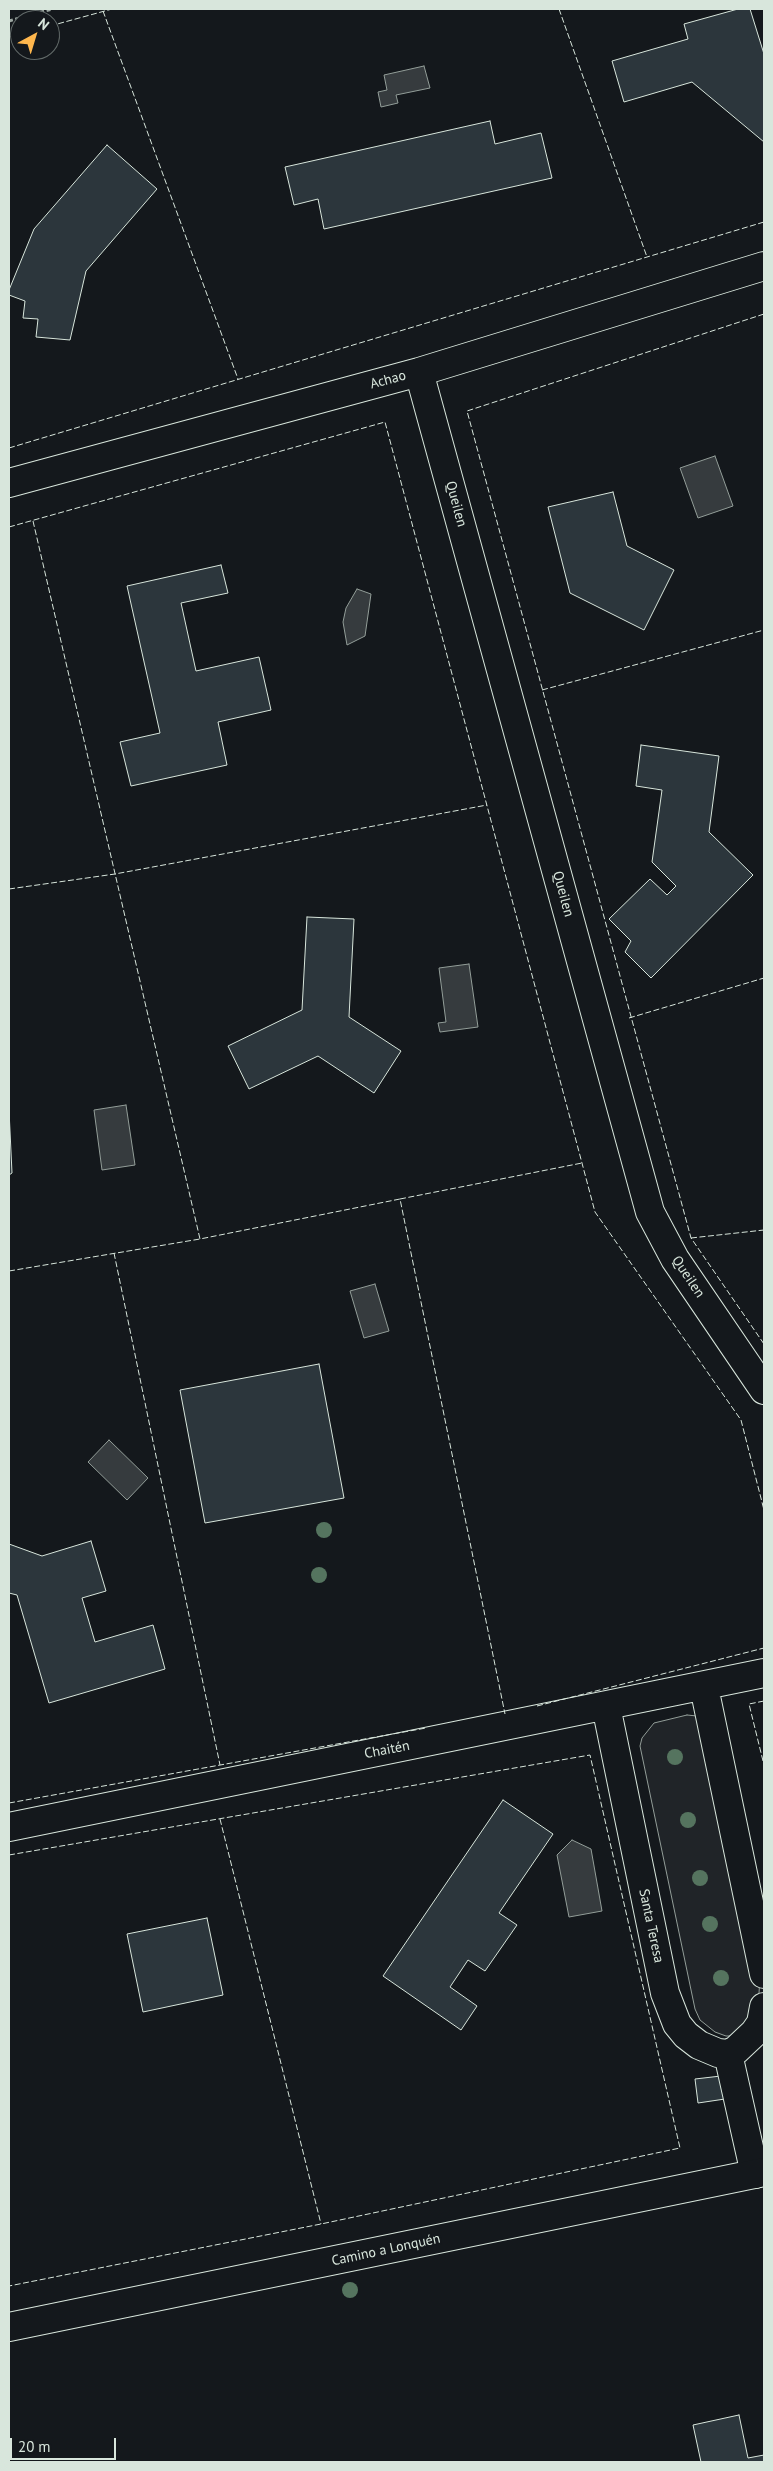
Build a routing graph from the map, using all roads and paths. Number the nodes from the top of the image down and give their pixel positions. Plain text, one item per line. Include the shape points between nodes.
1 (52, 9) edge
2 (9, 21) edge
3 (764, 266) edge
4 (419, 372) junction
5 (9, 483) edge
6 (764, 1390) edge
7 (764, 1674) edge
8 (704, 1687) junction
9 (606, 1706) junction
10 (9, 1827) edge
11 (764, 1974) edge
12 (764, 2007) edge
13 (728, 2054) junction
14 (760, 2173) edge
15 (9, 2327) edge

1 - 2 path
3 - 4 street, Achao
4 - 5 street, Achao
4 - 6 street, Queilen via 650,1212 675,1259
7 - 8 street, Chaitén
8 - 9 street, Chaitén
8 - 11 street
9 - 10 street, Chaitén
9 - 13 street, Santa Teresa via 669,2007 686,2035 699,2045
12 - 13 street via 761,2023 754,2033
13 - 14 street
14 - 15 street, Camino a Lonquén

